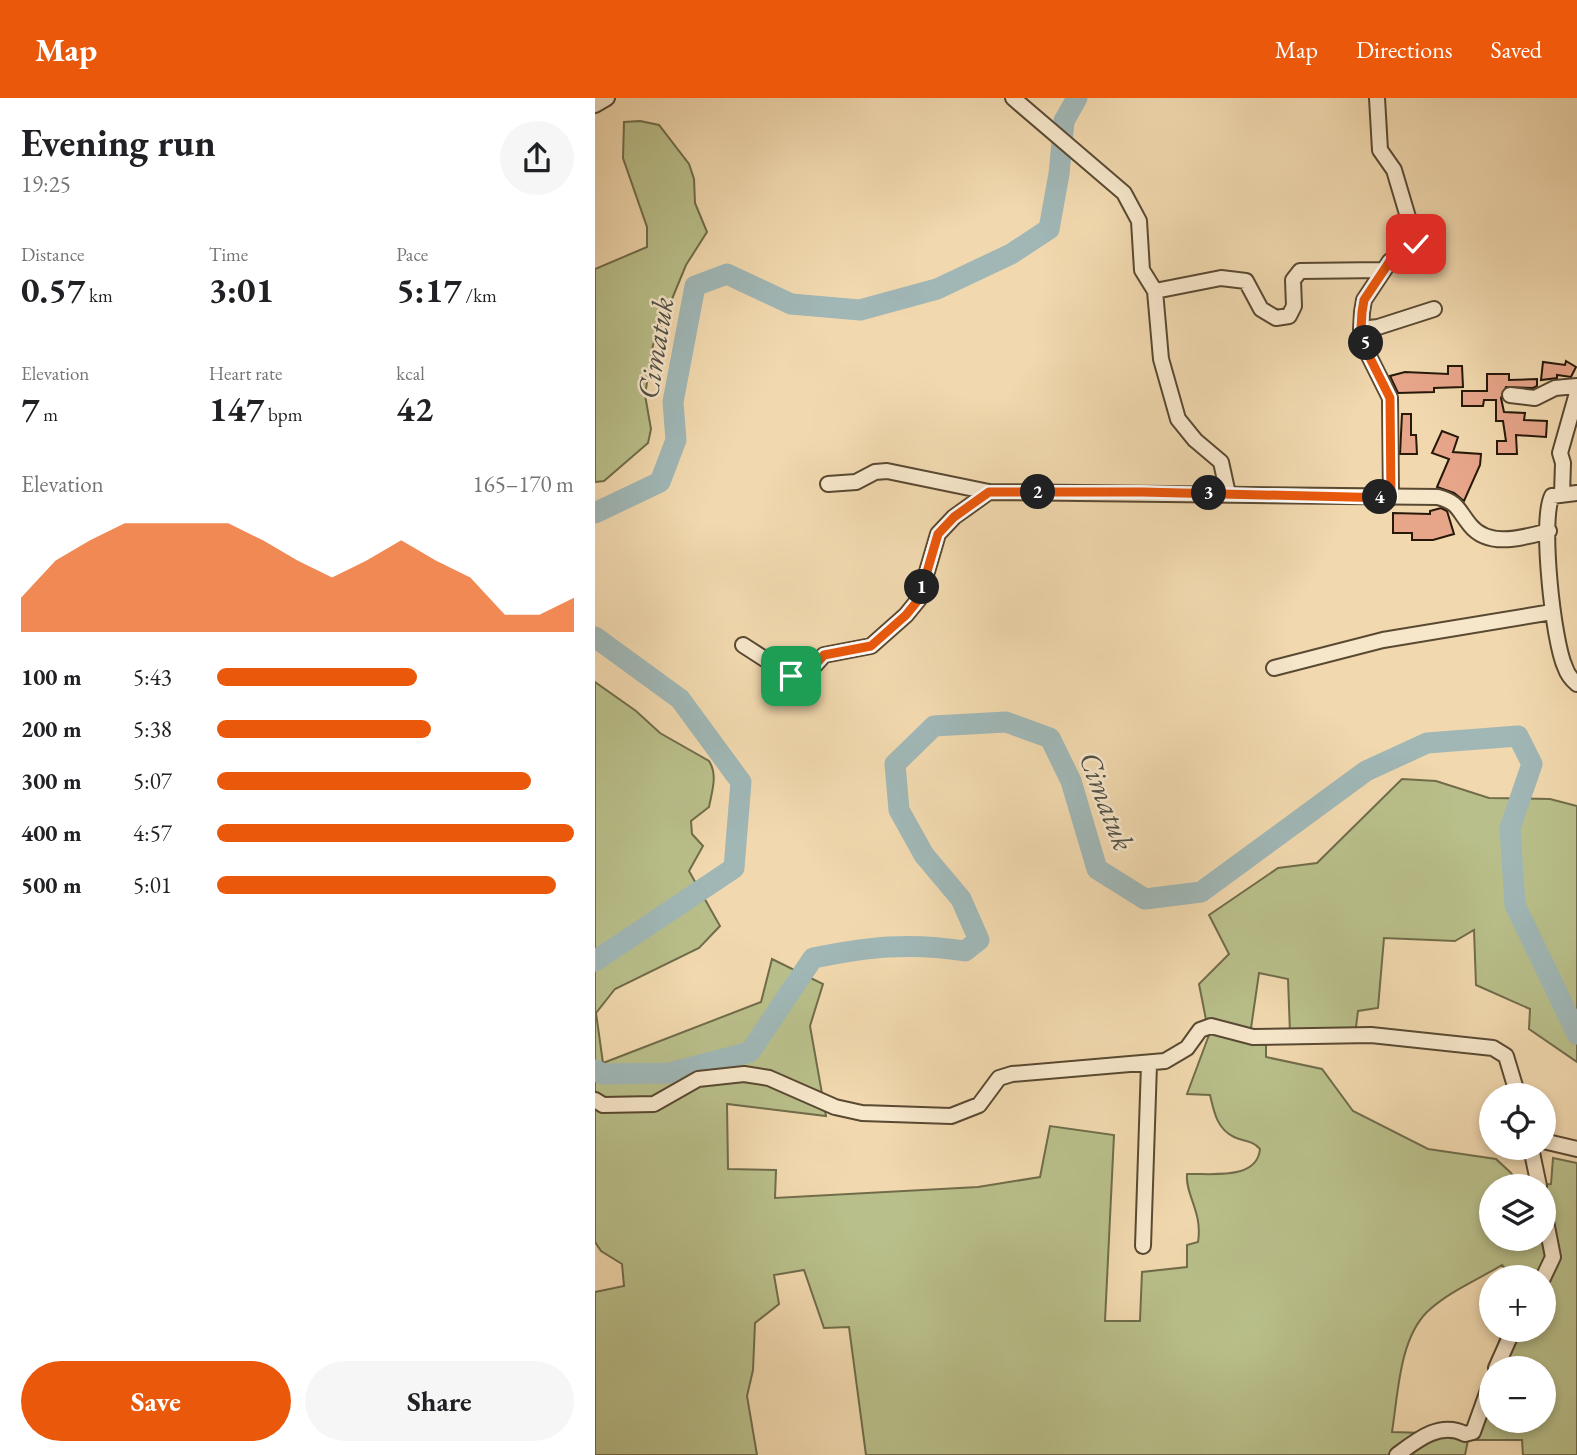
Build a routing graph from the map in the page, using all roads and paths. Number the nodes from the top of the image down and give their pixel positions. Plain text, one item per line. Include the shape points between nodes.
1 (607, 98) edge
2 (1013, 98) edge
3 (1377, 98) edge
4 (595, 105) edge
5 (1382, 270) junction
6 (1155, 291) junction
7 (1434, 309) dead end
8 (1361, 329) junction
9 (1577, 386) edge
10 (1577, 393) edge
11 (1510, 395) dead end
12 (828, 484) dead end
13 (989, 492) junction
14 (1228, 494) junction
15 (1569, 494) edge
16 (1391, 498) junction
17 (1549, 531) junction
18 (1552, 612) junction
19 (743, 645) dead end
20 (1274, 668) dead end
21 (1577, 684) edge
22 (1149, 1064) junction
23 (1514, 1083) edge
24 (595, 1100) edge
25 (1556, 1144) edge
26 (1577, 1149) edge
27 (1143, 1246) dead end
28 (1479, 1415) edge
29 (1397, 1455) edge

1 - 4 street
2 - 6 street via 1124,193 1139,221 1142,270
3 - 5 street via 1380,150 1394,170 1416,244
5 - 6 street via 1300,271 1293,280 1294,306 1289,316 1276,318 1261,309 1245,281 1221,278
5 - 8 street via 1364,300
6 - 14 street via 1161,359 1178,419 1221,462
7 - 8 street
8 - 16 street via 1390,398
9 - 11 street via 1555,388 1535,398
10 - 15 street via 1560,453
12 - 13 street via 856,482 887,471
13 - 14 street
13 - 19 street via 938,534 919,599 871,646 824,655 799,678
14 - 16 street
15 - 17 street via 1552,496
16 - 17 street via 1438,497 1454,502 1472,528 1502,539 1512,541
17 - 18 street
18 - 20 street via 1383,640
18 - 21 street via 1564,667
22 - 23 street via 1177,1055 1200,1030 1211,1026 1253,1037 1371,1035 1500,1051
22 - 24 street via 1012,1074 999,1078 979,1105 951,1116 862,1113 744,1073 698,1079 654,1104
22 - 27 street
25 - 26 street
28 - 29 street via 1473,1432 1436,1430

